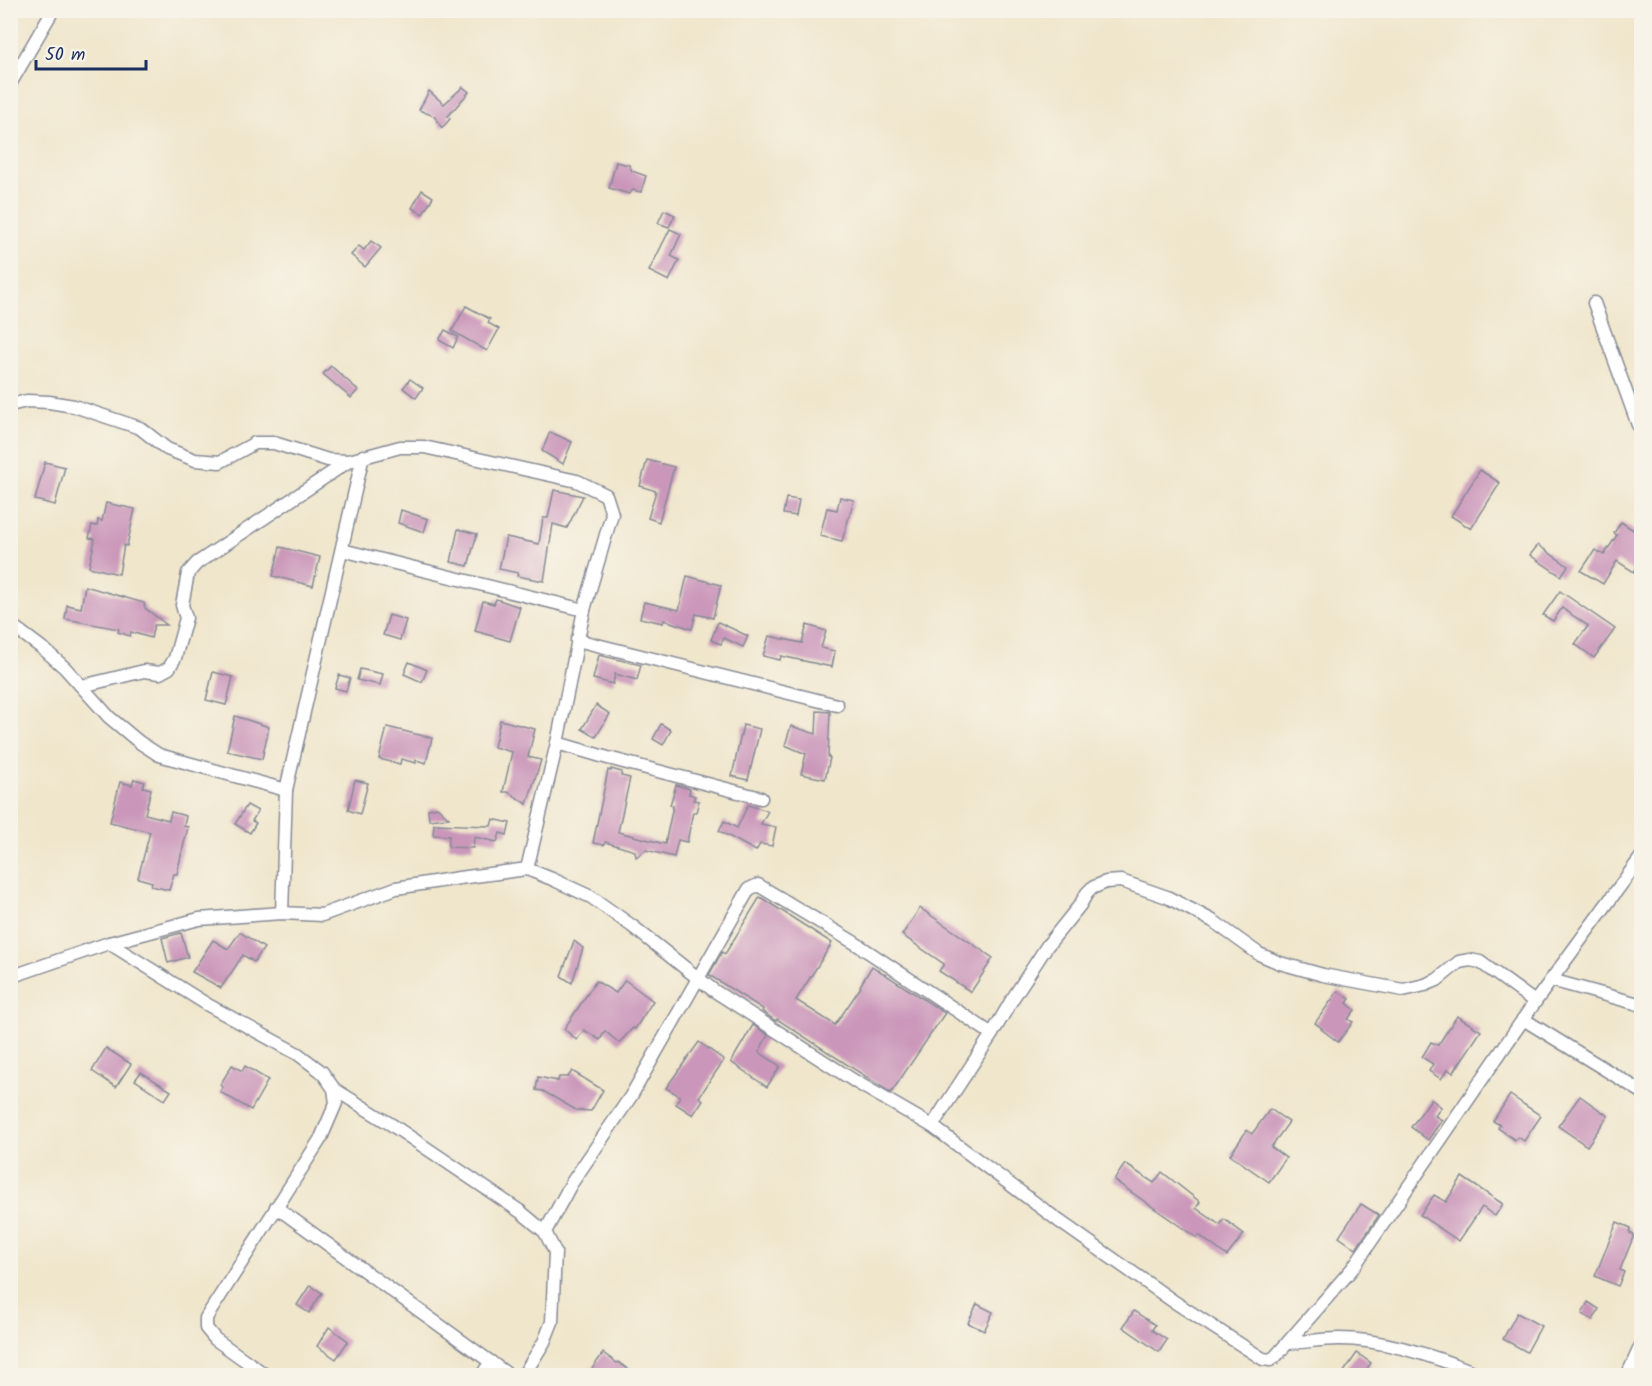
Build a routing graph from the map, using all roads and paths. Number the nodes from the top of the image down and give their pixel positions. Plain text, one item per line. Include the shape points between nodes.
1 (53, 10) edge
2 (10, 84) edge
3 (1594, 303) dead end
4 (10, 405) edge
5 (1641, 436) edge
6 (363, 456) junction
7 (349, 461) junction
8 (342, 550) junction
9 (584, 610) junction
10 (10, 624) edge
11 (577, 640) junction
12 (82, 686) junction
13 (837, 705) dead end
14 (556, 743) junction
15 (286, 790) junction
16 (761, 798) dead end
17 (1641, 856) edge
18 (527, 869) junction
19 (282, 912) junction
20 (109, 944) junction
21 (10, 977) edge
22 (698, 977) junction
23 (1551, 980) junction
24 (1535, 1002) junction
25 (1641, 1005) edge
26 (1523, 1019) junction
27 (992, 1034) junction
28 (334, 1089) junction
29 (1641, 1092) edge
30 (932, 1126) junction
31 (276, 1207) junction
32 (545, 1232) junction
33 (1641, 1342) edge
34 (1288, 1343) junction
35 (490, 1362) junction
36 (267, 1376) edge
37 (481, 1376) edge
38 (510, 1376) edge
39 (523, 1376) edge
40 (1483, 1376) edge
41 (1627, 1376) edge

1 - 2 street
3 - 5 street
4 - 7 street via 27,401 74,406 140,428 167,449 195,460 220,462 255,444 274,443 328,460
6 - 7 street
6 - 8 street
6 - 9 street via 400,447 424,447 577,481 606,495 612,514
7 - 12 street via 197,563 188,573 182,605 186,618 169,668 160,673 144,671
8 - 9 street
8 - 15 street
9 - 11 street
10 - 12 street via 46,651
11 - 13 street
11 - 14 street
12 - 15 street via 109,717 159,755
14 - 16 street
14 - 18 street
15 - 19 street
17 - 23 street
18 - 19 street via 396,888 322,915
18 - 22 street via 591,897
19 - 20 street via 199,919
20 - 21 street
20 - 28 street via 298,1054 322,1072
22 - 27 street via 742,898 749,888 758,885 855,943
22 - 30 street via 846,1076
22 - 32 street via 631,1096 571,1184
23 - 24 street
23 - 25 street
24 - 26 street
24 - 27 street via 1470,960 1455,965 1431,983 1403,990 1302,970 1259,954 1189,907 1113,880 1098,884 1087,893 1036,962
26 - 29 street
26 - 34 street via 1352,1269
27 - 30 street
28 - 31 street via 336,1103 321,1138
28 - 32 street via 521,1212
30 - 34 street via 1068,1228 1263,1359 1275,1357
31 - 35 street
31 - 36 street via 206,1318 206,1328 215,1339
32 - 39 street via 555,1252 552,1322
33 - 41 street
34 - 40 street via 1339,1339 1387,1344
35 - 37 street
35 - 38 street

